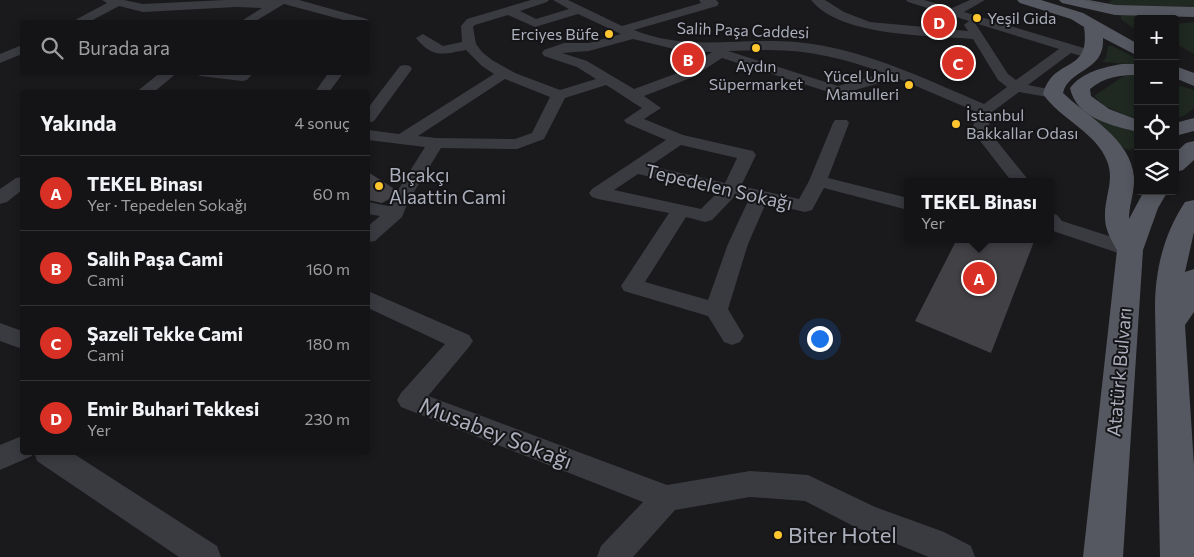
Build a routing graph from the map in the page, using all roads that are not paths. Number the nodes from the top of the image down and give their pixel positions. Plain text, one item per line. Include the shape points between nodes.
1 (543, 0) edge
2 (559, 0) edge
3 (705, 0) edge
4 (817, 0) edge
5 (912, 0) edge
6 (979, 0) edge
7 (1026, 0) edge
8 (1046, 0) edge
9 (1067, 0) edge
10 (113, 1) edge
11 (283, 2) edge
12 (143, 8) junction
13 (508, 10) junction
14 (580, 10) junction
15 (1194, 12) edge
16 (958, 15) junction
17 (1194, 17) edge
18 (133, 18) dead end
19 (1179, 18) edge
20 (84, 20) edge
21 (250, 20) edge
22 (356, 20) edge
23 (1092, 24) junction
24 (627, 32) junction
25 (977, 36) junction
26 (1134, 37) edge
27 (423, 38) dead end
28 (469, 45) junction
29 (1068, 49) junction
30 (1134, 49) edge
31 (20, 50) edge
32 (719, 50) junction
33 (1092, 55) junction
34 (0, 59) edge
35 (1182, 61) edge
36 (405, 69) dead end
37 (1134, 70) edge
38 (505, 73) junction
39 (899, 73) junction
40 (167, 75) edge
41 (225, 75) edge
42 (244, 75) edge
43 (335, 75) edge
44 (609, 80) junction
45 (1179, 80) edge
46 (1194, 80) edge
47 (1194, 85) edge
48 (1016, 87) junction
49 (148, 90) edge
50 (324, 90) edge
51 (1053, 94) junction
52 (559, 95) junction
53 (630, 96) junction
54 (375, 98) edge
55 (985, 110) junction
56 (370, 112) edge
57 (841, 123) dead end
58 (1194, 124) edge
59 (1134, 125) edge
60 (1179, 129) edge
61 (370, 135) edge
62 (537, 136) junction
63 (404, 138) junction
64 (678, 139) junction
65 (436, 143) junction
66 (1194, 148) edge
67 (507, 157) dead end
68 (1179, 161) edge
69 (635, 168) junction
70 (1018, 178) edge
71 (818, 181) junction
72 (20, 183) edge
73 (731, 190) junction
74 (760, 195) junction
75 (1154, 195) edge
76 (0, 198) edge
77 (904, 203) edge
78 (1194, 207) edge
79 (370, 208) edge
80 (681, 209) junction
81 (396, 213) junction
82 (1054, 224) edge
83 (370, 234) edge
84 (1130, 250) junction
85 (1194, 279) edge
86 (370, 300) edge
87 (716, 310) junction
88 (1170, 323) junction
89 (0, 332) edge
90 (732, 336) dead end
91 (20, 339) edge
92 (20, 449) edge
93 (51, 455) edge
94 (0, 458) edge
95 (667, 498) junction
96 (192, 554) edge
97 (612, 557) edge
98 (960, 557) edge
99 (1103, 557) edge
100 (1180, 557) edge

1 - 13 street
2 - 14 street, Salih Paşa Caddesi
3 - 24 street via 713,3
4 - 25 street via 840,15 868,26
5 - 16 street
6 - 16 street
7 - 23 main road
8 - 26 main road via 1088,13
9 - 15 main road via 1115,10
10 - 12 street
10 - 20 street
11 - 12 street
11 - 21 street
11 - 22 street via 307,4
12 - 18 street
13 - 14 street via 535,23
13 - 28 street via 471,22 467,26
14 - 24 street, Salih Paşa Caddesi
16 - 25 street
16 - 29 street
17 - 19 main road
23 - 30 main road
23 - 33 main road via 1096,38
24 - 32 street, Salih Paşa Caddesi via 654,42
24 - 44 street via 589,47 564,48 548,53 582,64
25 - 48 street via 1003,77
27 - 28 street via 440,51
28 - 38 street
29 - 33 street
29 - 48 street
31 - 34 street
32 - 39 street, Salih Paşa Caddesi via 809,48 848,56
32 - 39 street via 838,91
32 - 53 street via 688,74
33 - 51 main road via 1086,63 1057,81
35 - 46 main road
36 - 54 street
37 - 59 main road via 1116,69 1104,73 1086,82 1080,93 1092,108
38 - 52 street
38 - 63 street
39 - 55 street, Salih Paşa Caddesi
40 - 49 street
41 - 42 street
43 - 50 street
44 - 52 street
44 - 53 street
45 - 47 main road
48 - 51 street
48 - 55 street
51 - 84 main road via 1104,140 1118,159 1124,182 1117,218
52 - 62 street
53 - 64 street via 652,108 632,120
54 - 56 street
55 - 70 street via 980,130
57 - 71 street, Tepedelen Sokağı
58 - 60 main road
61 - 63 street
62 - 65 street via 517,144
62 - 67 street
63 - 65 street
64 - 69 street
64 - 73 street via 747,155
65 - 81 street via 400,200
66 - 68 main road
69 - 73 street, Tepedelen Sokağı
69 - 80 street via 598,193
71 - 74 street, Tepedelen Sokağı via 805,206
71 - 77 street, Tepedelen Sokağı
72 - 76 street
73 - 74 street, Tepedelen Sokağı
73 - 80 street via 705,216
74 - 87 street via 738,244
75 - 84 main road, Atatürk Bulvarı
78 - 88 main road via 1177,240 1168,300
79 - 81 street
80 - 87 street via 632,286
81 - 83 street
82 - 84 street
84 - 99 main road, Atatürk Bulvarı
85 - 88 main road via 1188,299
86 - 95 street, Musabey Sokağı via 461,341 410,400
87 - 90 street
88 - 100 main road
89 - 91 street
92 - 94 street
93 - 96 street
95 - 97 street
95 - 98 street via 750,484 808,488 867,518

